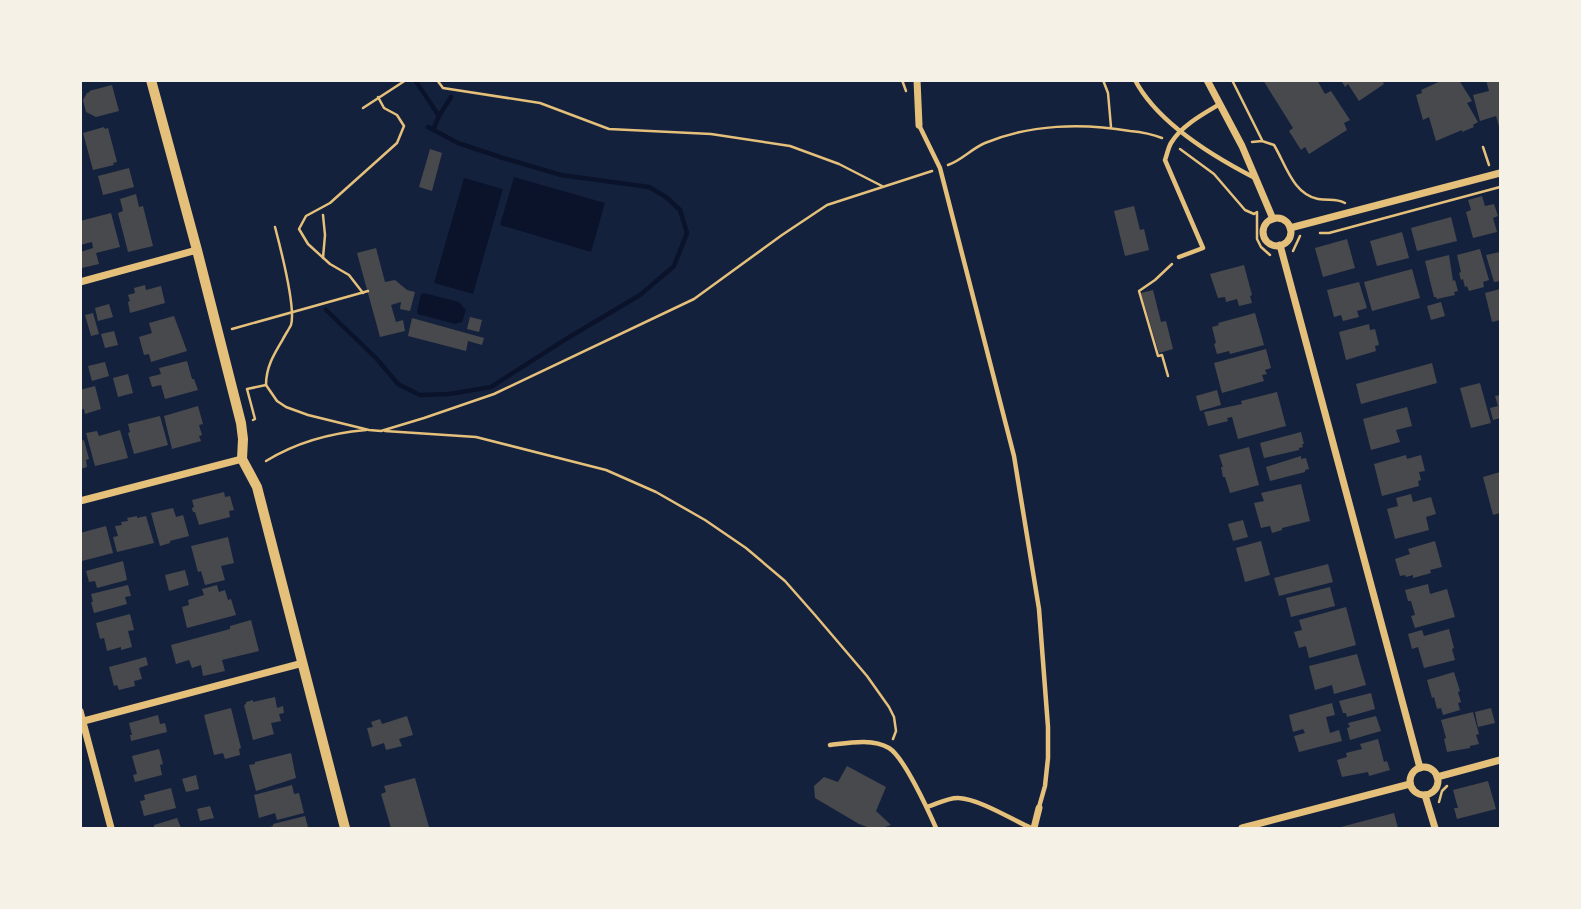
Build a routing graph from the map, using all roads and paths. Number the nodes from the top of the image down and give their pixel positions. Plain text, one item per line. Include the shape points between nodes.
1 (151, 80) edge
2 (406, 80) edge
3 (437, 80) edge
4 (917, 80) edge
5 (1103, 80) edge
6 (1135, 80) edge
7 (1207, 80) edge
8 (1233, 80) edge
9 (378, 97) junction
10 (1220, 104) junction
11 (363, 107) dead end
12 (919, 125) joint
13 (1111, 127) junction
14 (1181, 132) junction
15 (1164, 138) dead end
16 (1262, 141) junction
17 (1248, 142) dead end
18 (1176, 146) dead end
19 (1483, 147) dead end
20 (1215, 164) dead end
21 (1489, 167) dead end
22 (940, 168) junction
23 (1209, 170) junction
24 (1500, 173) edge
25 (1256, 178) junction
26 (882, 186) junction
27 (1500, 187) edge
28 (1346, 204) dead end
29 (323, 215) dead end
30 (1272, 219) junction
31 (275, 227) dead end
32 (1290, 228) junction
33 (1320, 233) dead end
34 (1280, 245) junction
35 (197, 250) junction
36 (1271, 256) dead end
37 (1179, 257) joint
38 (323, 258) junction
39 (80, 282) edge
40 (368, 291) dead end
41 (363, 293) junction
42 (292, 312) junction
43 (232, 329) dead end
44 (1168, 376) dead end
45 (266, 385) junction
46 (255, 419) dead end
47 (369, 430) junction
48 (381, 431) junction
49 (242, 459) junction
50 (266, 461) dead end
51 (80, 501) edge
52 (303, 663) junction
53 (80, 711) edge
54 (82, 722) edge
55 (830, 745) dead end
56 (891, 749) junction
57 (1500, 760) edge
58 (1420, 768) junction
59 (1437, 777) junction
60 (1449, 783) dead end
61 (1410, 784) junction
62 (1425, 795) junction
63 (927, 807) junction
64 (1039, 808) joint
65 (1441, 809) dead end
66 (111, 828) edge
67 (345, 828) edge
68 (936, 828) edge
69 (1033, 828) edge
70 (1242, 828) edge
71 (1435, 828) edge

1 - 35 street
2 - 9 path
3 - 26 path via 443,88 540,103 609,129 710,134 790,146
4 - 12 street
5 - 13 path
6 - 14 lane via 1148,102
7 - 10 street
8 - 16 path
9 - 11 path
9 - 38 path via 404,126 397,143 330,203 306,216 299,229
10 - 14 lane
10 - 25 street
12 - 22 lane
13 - 15 path
13 - 22 path via 1017,133 986,143
14 - 25 lane
14 - 37 lane via 1171,143 1166,160 1203,248
16 - 17 path
16 - 28 path via 1274,145 1303,192
18 - 23 path
19 - 21 path
20 - 23 path
22 - 26 path
22 - 64 lane via 1014,456 1040,609 1048,758
23 - 36 path via 1245,210 1257,212 1257,239
24 - 32 street
25 - 30 street
26 - 48 path via 827,205 694,299 494,394
27 - 33 path
29 - 38 path
30 - 32 street via 1281,219
30 - 34 street via 1265,224 1264,238
31 - 42 path
32 - 34 street
34 - 58 street
35 - 39 street
35 - 49 street via 241,423
37 - 44 path via 1139,291
38 - 41 path via 349,275
40 - 41 path
41 - 42 path
42 - 43 path
42 - 45 path via 291,324 266,372
45 - 46 path via 247,389
45 - 47 path via 286,407
47 - 48 path
47 - 50 path via 323,436
48 - 56 path via 476,437 606,470 705,520 785,581 867,676 894,718
49 - 51 street
49 - 52 street via 257,487
52 - 54 street
52 - 67 street
53 - 54 street
54 - 66 street
55 - 56 lane via 868,743
56 - 63 lane
57 - 59 street
58 - 59 street via 1432,770
58 - 61 street
59 - 62 street via 1433,792
60 - 65 path via 1439,799
61 - 62 street
61 - 70 street
62 - 71 street
63 - 68 lane
63 - 69 lane via 961,798
64 - 69 street

